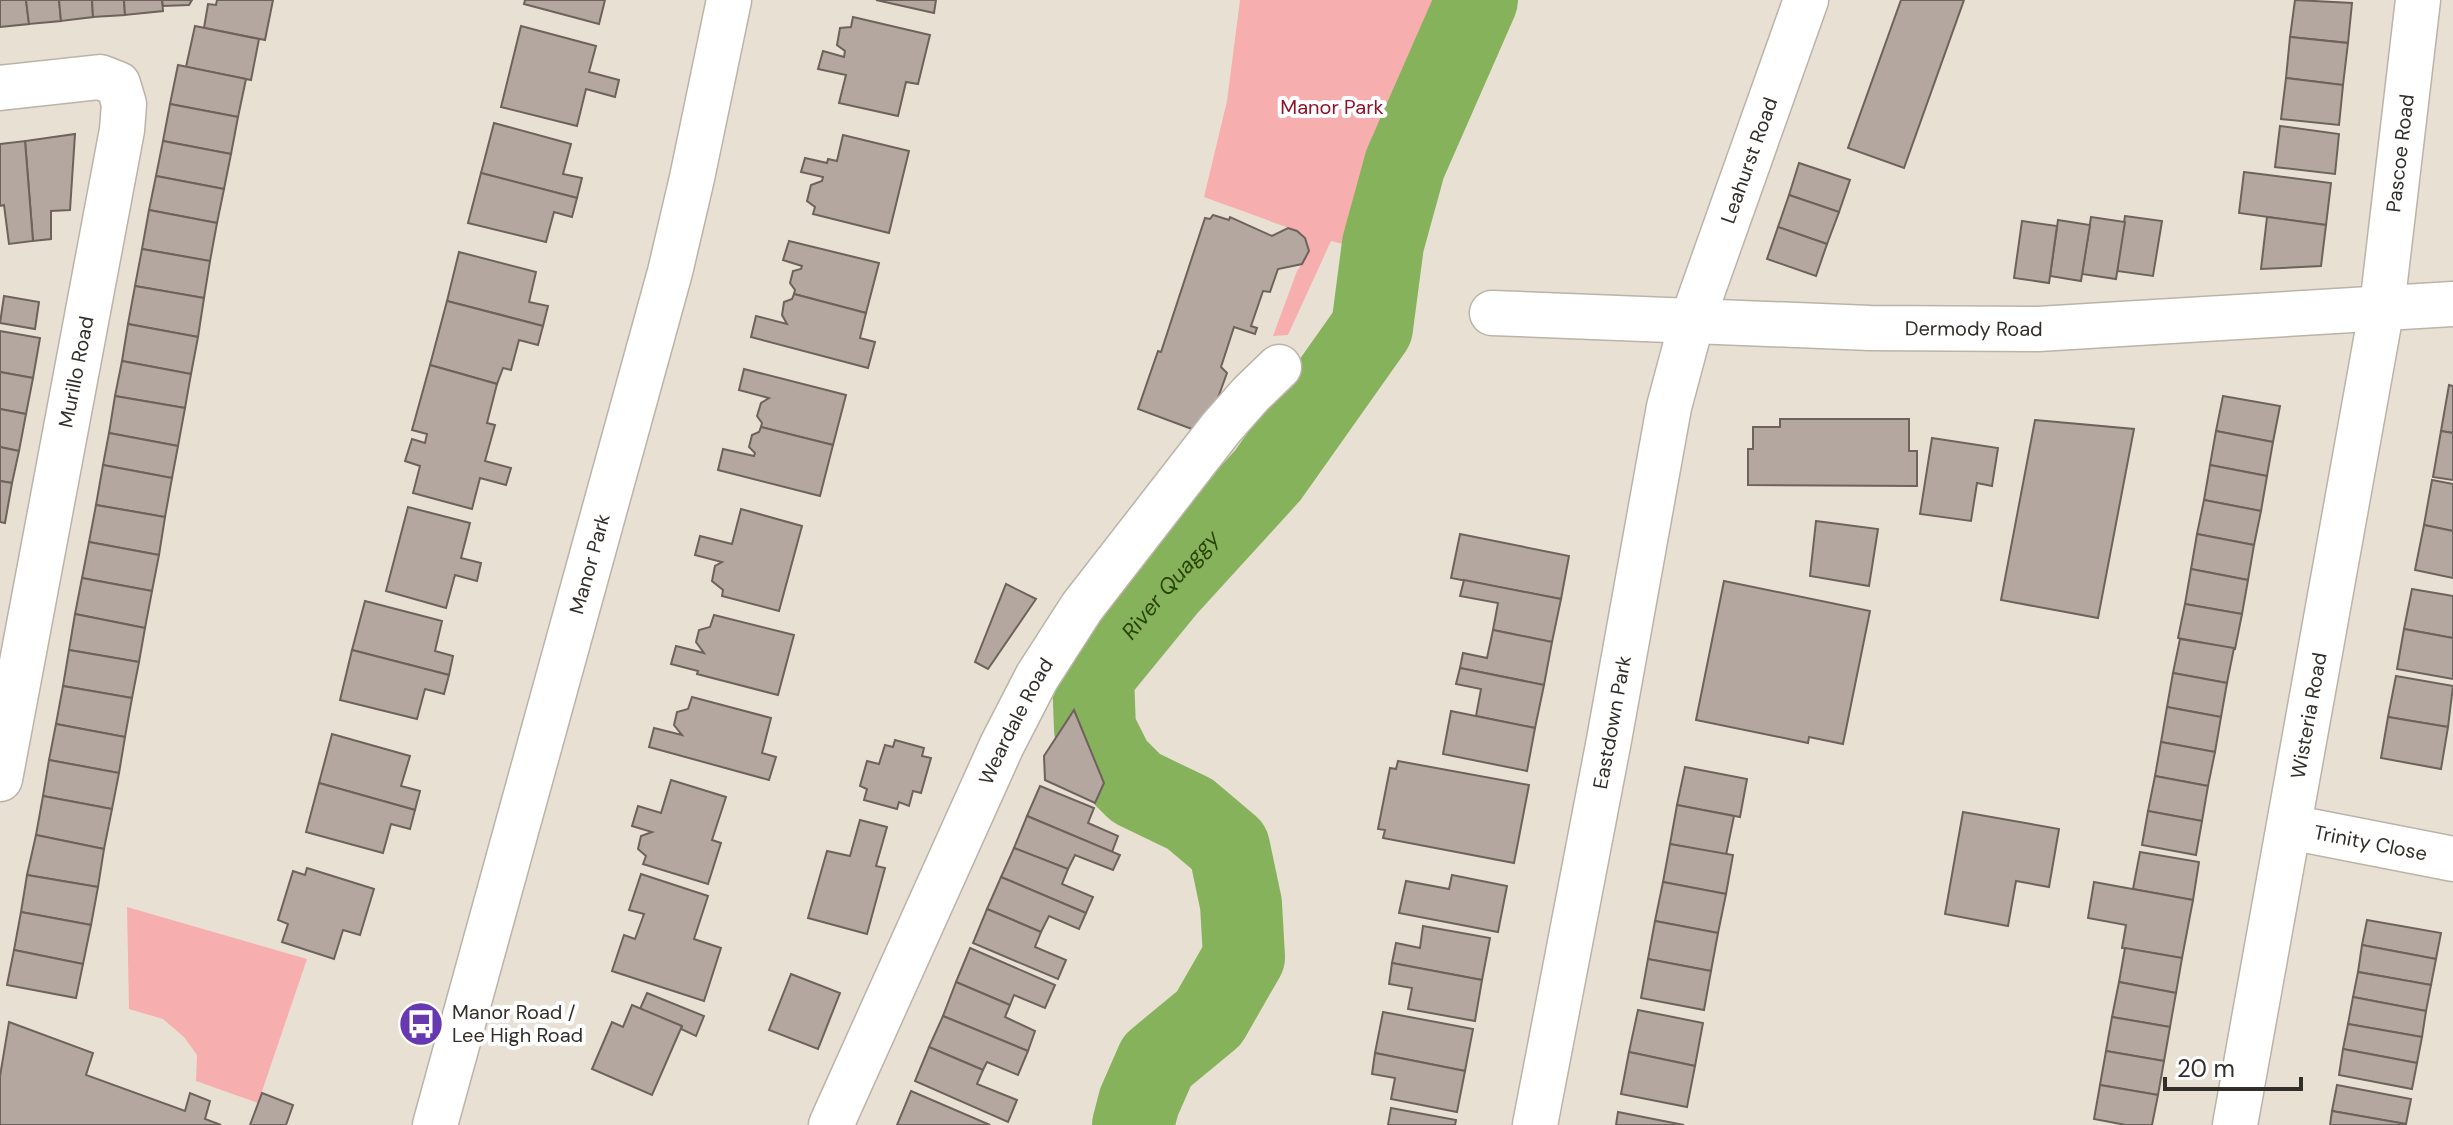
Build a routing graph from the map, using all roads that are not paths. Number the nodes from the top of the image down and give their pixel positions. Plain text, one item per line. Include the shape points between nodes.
1 (729, 0) edge
2 (1806, 0) edge
3 (2418, 0) edge
4 (0, 88) edge
5 (2453, 304) edge
6 (2382, 307) junction
7 (1492, 313) dead end
8 (1692, 321) junction
9 (1279, 367) dead end
10 (0, 779) edge
11 (2290, 827) junction
12 (2453, 859) edge
13 (435, 1125) edge
14 (831, 1125) edge
15 (1535, 1125) edge
16 (2235, 1125) edge

1 - 13 street, Manor Park via 670,272
2 - 8 street, Leahurst Road
3 - 6 street, Pascoe Road
4 - 10 street, Murillo Road via 100,77 118,84 124,104
5 - 6 street, Dermody Road
6 - 8 street, Dermody Road via 2038,329
6 - 11 street, Wisteria Road
7 - 8 street, Dermody Road
8 - 15 street, Eastdown Park via 1669,407
9 - 14 street, Weardale Road via 1221,428 1082,607 1037,677
11 - 12 street, Trinity Close
11 - 16 street, Wisteria Road

